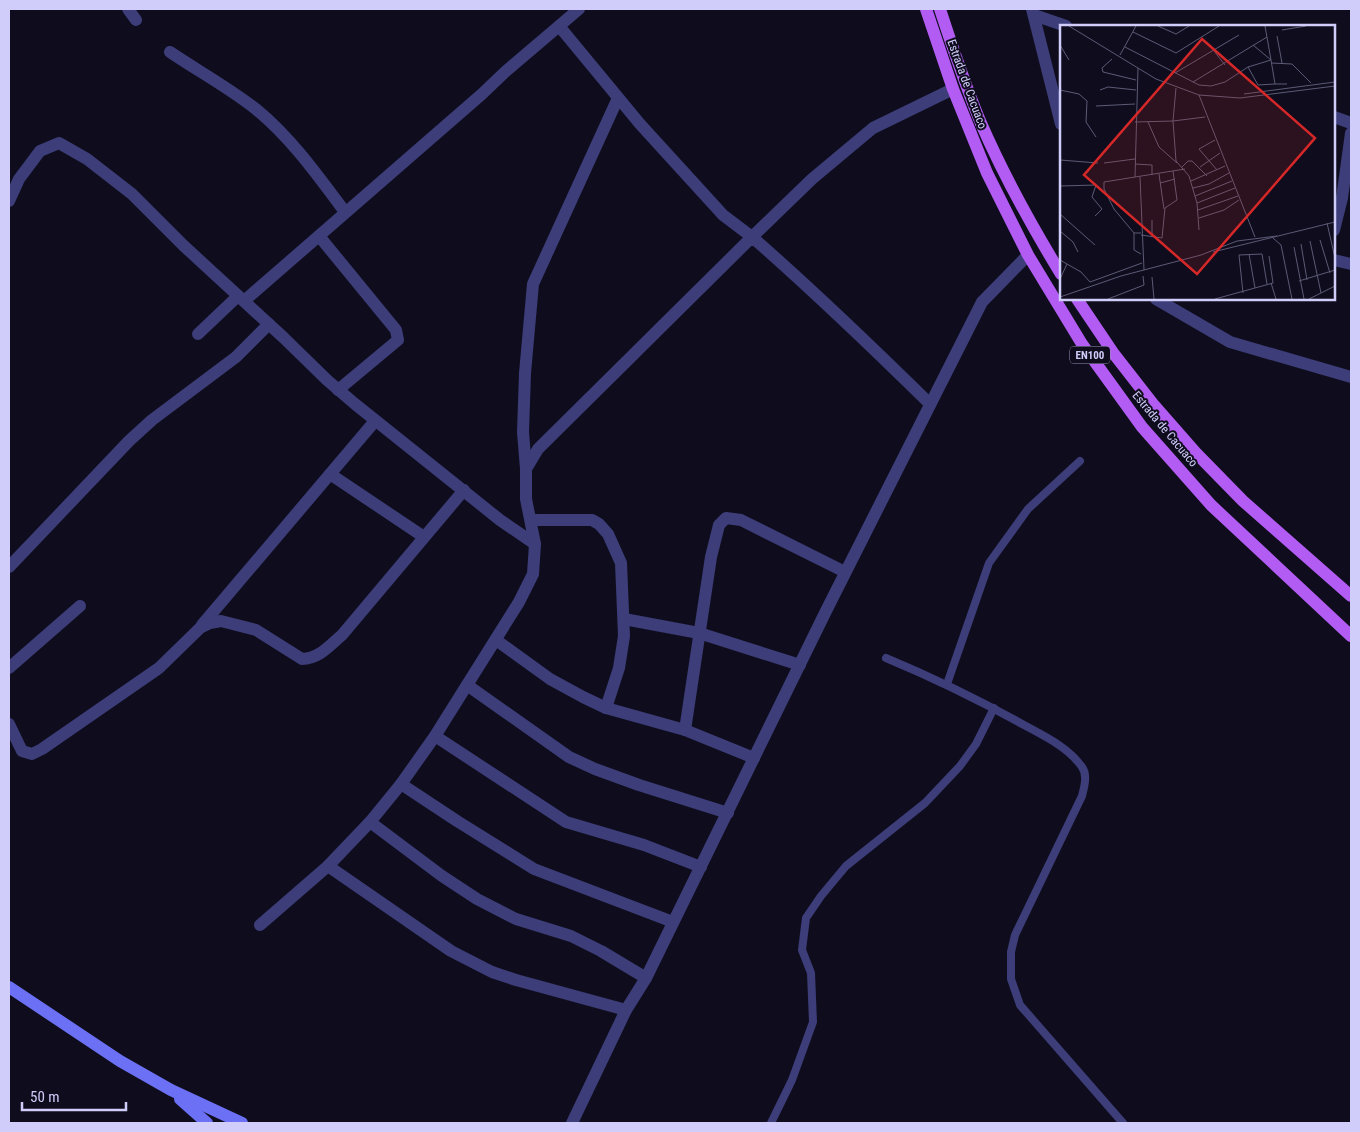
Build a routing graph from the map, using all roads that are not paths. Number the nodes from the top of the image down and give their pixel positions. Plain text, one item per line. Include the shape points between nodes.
1 (579, 9) edge
2 (926, 9) edge
3 (940, 9) edge
4 (1033, 12) edge
5 (1064, 25) edge
6 (559, 26) junction
7 (170, 52) dead end
8 (953, 89) junction
9 (618, 98) junction
10 (1335, 117) edge
11 (1060, 120) edge
12 (1351, 123) edge
13 (1351, 133) edge
14 (9, 201) edge
15 (345, 212) junction
16 (1335, 226) edge
17 (319, 236) junction
18 (752, 238) junction
19 (1028, 255) junction
20 (1335, 260) edge
21 (1351, 264) edge
22 (1060, 272) edge
23 (241, 299) junction
24 (1078, 300) edge
25 (1158, 300) edge
26 (269, 324) junction
27 (198, 334) dead end
28 (1351, 377) edge
29 (338, 390) junction
30 (930, 404) junction
31 (375, 420) junction
32 (1080, 461) dead end
33 (526, 468) junction
34 (330, 474) junction
35 (464, 490) junction
36 (531, 520) junction
37 (424, 537) junction
38 (535, 544) junction
39 (9, 567) edge
40 (845, 572) junction
41 (1351, 596) edge
42 (80, 606) dead end
43 (624, 619) junction
44 (200, 628) junction
45 (698, 633) junction
46 (1351, 636) edge
47 (496, 640) junction
48 (886, 658) dead end
49 (800, 665) junction
50 (9, 668) edge
51 (947, 684) junction
52 (467, 685) junction
53 (606, 708) junction
54 (994, 708) junction
55 (9, 724) edge
56 (685, 730) junction
57 (435, 736) junction
58 (754, 758) junction
59 (401, 784) junction
60 (728, 813) junction
61 (370, 822) junction
62 (328, 866) junction
63 (701, 867) junction
64 (673, 922) junction
65 (260, 925) dead end
66 (646, 978) junction
67 (9, 987) edge
68 (626, 1010) junction
69 (171, 1090) junction
70 (207, 1123) edge
71 (242, 1123) edge
72 (572, 1123) edge
73 (771, 1123) edge
74 (1123, 1123) edge

1 - 6 street
2 - 8 main road, Estrada de Cacuaco / EN100
3 - 22 main road, Estrada de Cacuaco via 984,129 1010,185
4 - 5 street
4 - 11 street
6 - 9 street
6 - 15 street
7 - 15 street via 274,125
8 - 18 street via 873,128 812,179
8 - 19 main road, Estrada de Cacuaco / EN100 via 987,173
9 - 18 street via 723,215
9 - 33 street via 533,284 525,372 523,432
10 - 12 street
13 - 16 street
14 - 23 street via 19,179 40,151 59,143 87,159 132,194
15 - 17 street
17 - 23 street
17 - 29 street via 398,336 398,340
18 - 30 street
18 - 33 street via 538,449
19 - 30 street via 982,302
19 - 46 main road, Estrada de Cacuaco / EN100 via 1082,344 1142,428 1211,505
20 - 21 street
23 - 26 street
23 - 27 street
24 - 41 main road, Estrada de Cacuaco / EN100 via 1152,404 1196,453 1243,501
25 - 28 street via 1230,342
26 - 29 street
26 - 39 street via 236,357 169,406 135,436
29 - 31 street
30 - 40 street
31 - 34 street
31 - 35 street
32 - 51 lane via 1028,509 989,563
33 - 36 street via 526,499
34 - 37 street
34 - 44 street
35 - 37 street
35 - 38 street
36 - 38 street
36 - 43 street via 592,520 608,534 621,563
37 - 44 street via 342,635 309,659 302,659 256,630 222,621
38 - 47 street via 533,574
40 - 45 street via 741,520 726,518 719,525 711,557
40 - 49 street
42 - 50 street
43 - 45 street
43 - 53 street via 619,668
44 - 55 street via 159,668 42,750 32,754 22,751
45 - 49 street
45 - 56 street
47 - 52 street
47 - 53 street via 566,689
48 - 51 lane
49 - 58 street
51 - 54 lane
52 - 57 street
52 - 60 street via 569,757 639,785
53 - 56 street
54 - 73 lane via 976,744 960,766 925,803 846,866 806,918 802,950 811,973 813,1022 792,1080
54 - 74 lane via 1054,742 1084,768 1082,796 1015,935 1011,980 1020,1005
56 - 58 street
57 - 59 street
57 - 63 street via 566,822 644,845
58 - 60 street
59 - 61 street
59 - 64 street via 534,869
60 - 63 street
61 - 62 street
61 - 66 street via 477,899 516,919 570,936
62 - 65 street
62 - 68 street via 451,951 492,972
63 - 64 street
64 - 66 street
66 - 68 street
67 - 69 street via 120,1061
68 - 72 street
69 - 70 street
69 - 71 street

